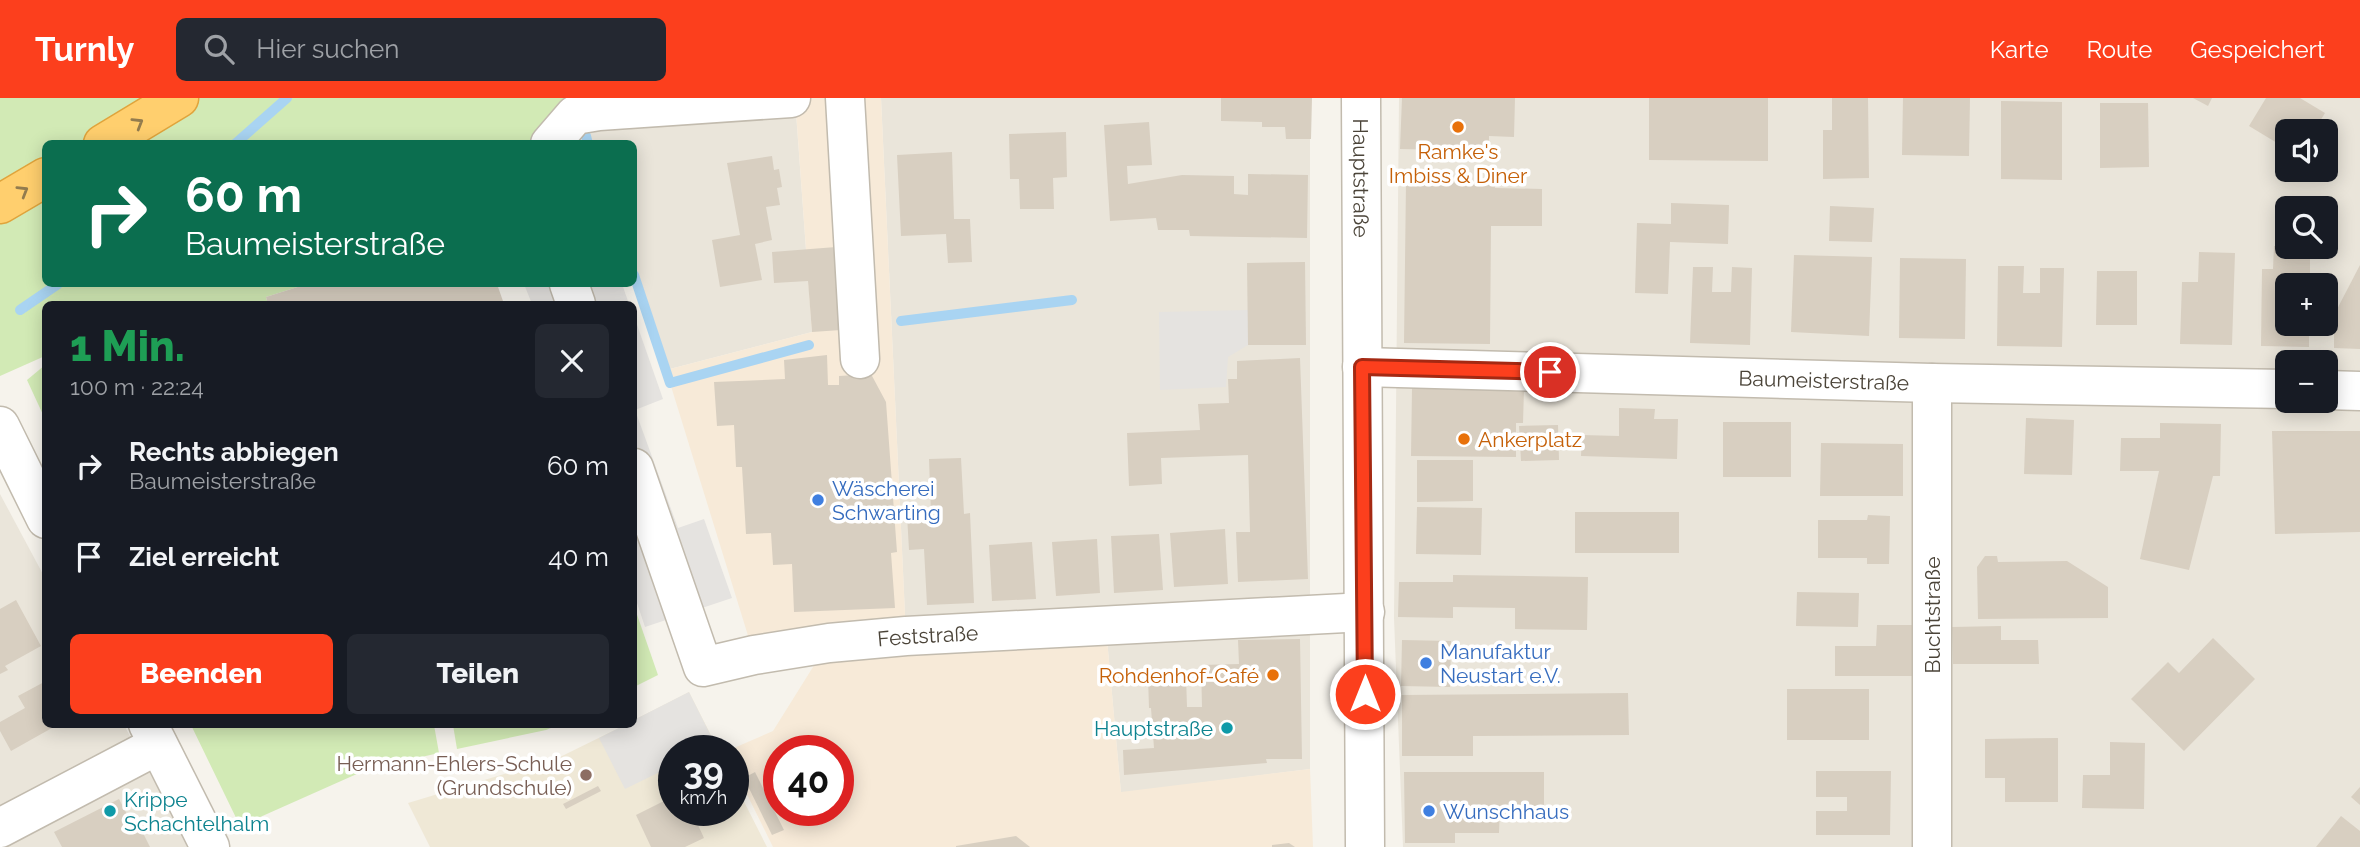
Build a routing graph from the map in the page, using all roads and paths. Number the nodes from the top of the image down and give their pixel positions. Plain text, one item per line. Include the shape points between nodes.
1 (179, 98) edge
2 (791, 98) edge
3 (845, 98) edge
4 (1361, 98) edge
5 (110, 140) edge
6 (553, 140) edge
7 (42, 179) edge
8 (0, 204) edge
9 (860, 359) dead end
10 (1362, 367) junction
11 (1932, 383) junction
12 (2275, 389) edge
13 (2338, 390) edge
14 (2360, 391) edge
15 (0, 426) edge
16 (637, 477) edge
17 (42, 511) edge
18 (1365, 612) junction
19 (153, 735) edge
20 (0, 828) edge
21 (210, 847) edge
22 (1365, 847) edge
23 (1932, 847) edge

5 -> 1 highway
2 - 6 street via 575,115
3 - 9 street
4 - 10 street, Hauptstraße
8 -> 7 highway
10 - 11 street, Baumeisterstraße
10 - 18 street, Hauptstraße
11 - 12 street, Baumeisterstraße
11 - 23 street, Buchtstraße
13 - 14 street
15 - 17 street
16 - 18 street, Feststraße via 703,667 829,643 906,636
18 - 22 street, Hauptstraße
19 - 20 street
19 - 21 street

